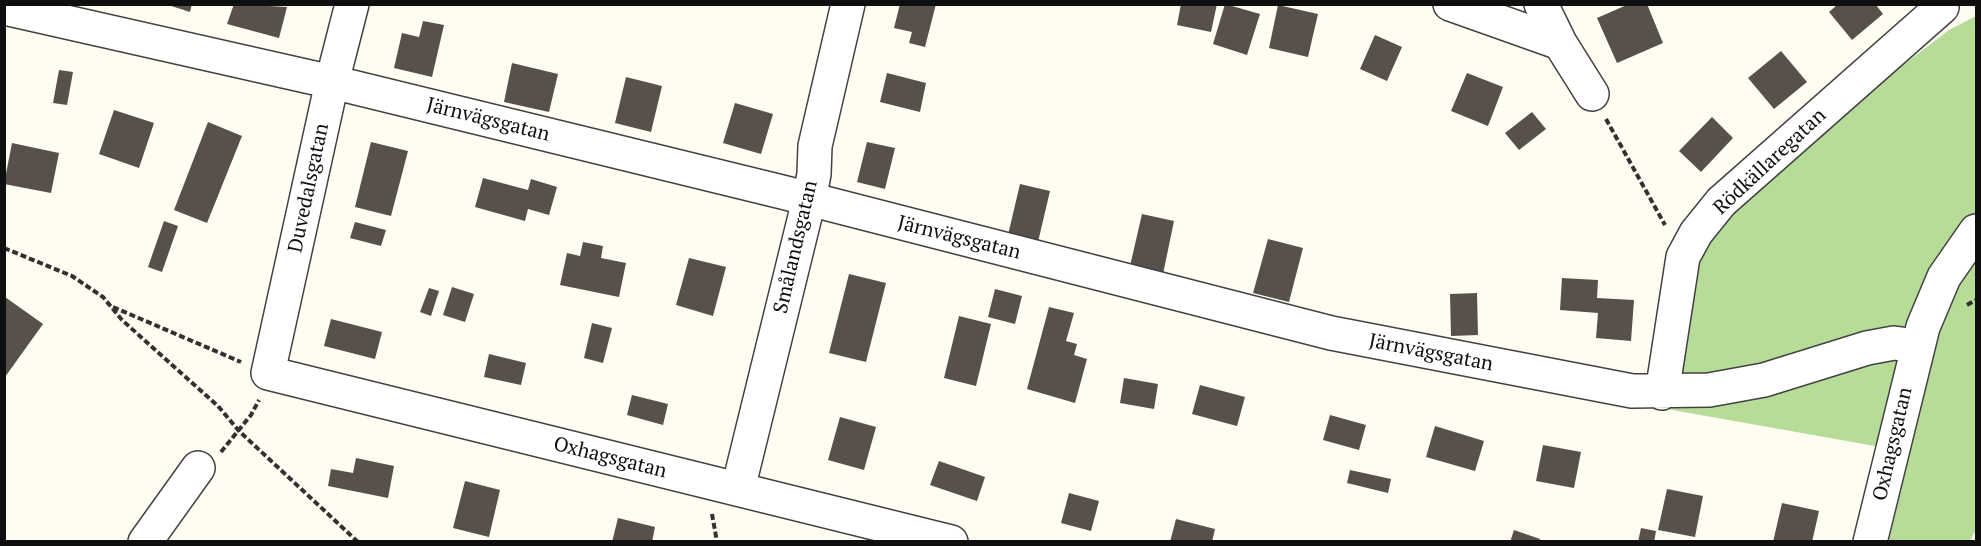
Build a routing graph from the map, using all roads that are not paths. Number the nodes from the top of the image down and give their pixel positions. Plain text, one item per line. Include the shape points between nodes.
1 (352, 4) edge
2 (848, 4) edge
3 (1450, 4) edge
4 (1541, 4) edge
5 (1941, 6) edge
6 (4, 8) edge
7 (1560, 42) junction
8 (332, 82) junction
9 (1592, 94) road end
10 (809, 200) junction
11 (1977, 231) edge
12 (1917, 346) junction
13 (268, 373) joint
14 (1662, 393) junction
15 (198, 468) road end
16 (738, 489) junction
17 (145, 542) edge
18 (951, 542) edge
19 (1870, 542) edge

1 - 8 street, Duvedalsgatan
2 - 10 street, Smålandsgatan via 815,146
3 - 7 street
4 - 7 street
5 - 14 street, Rödkällaregatan via 1722,202 1696,233 1683,257
6 - 8 street, Järnvägsgatan
7 - 9 street
8 - 10 street, Järnvägsgatan
8 - 13 street, Duvedalsgatan
10 - 14 street, Järnvägsgatan via 1331,333 1632,392
10 - 16 street, Smålandsgatan
11 - 12 street, Oxhagsgatan via 1944,277
12 - 14 street, Järnvägsgatan via 1894,343 1764,380
12 - 19 street, Oxhagsgatan
13 - 16 street, Oxhagsgatan
15 - 17 street
16 - 18 street, Oxhagsgatan

